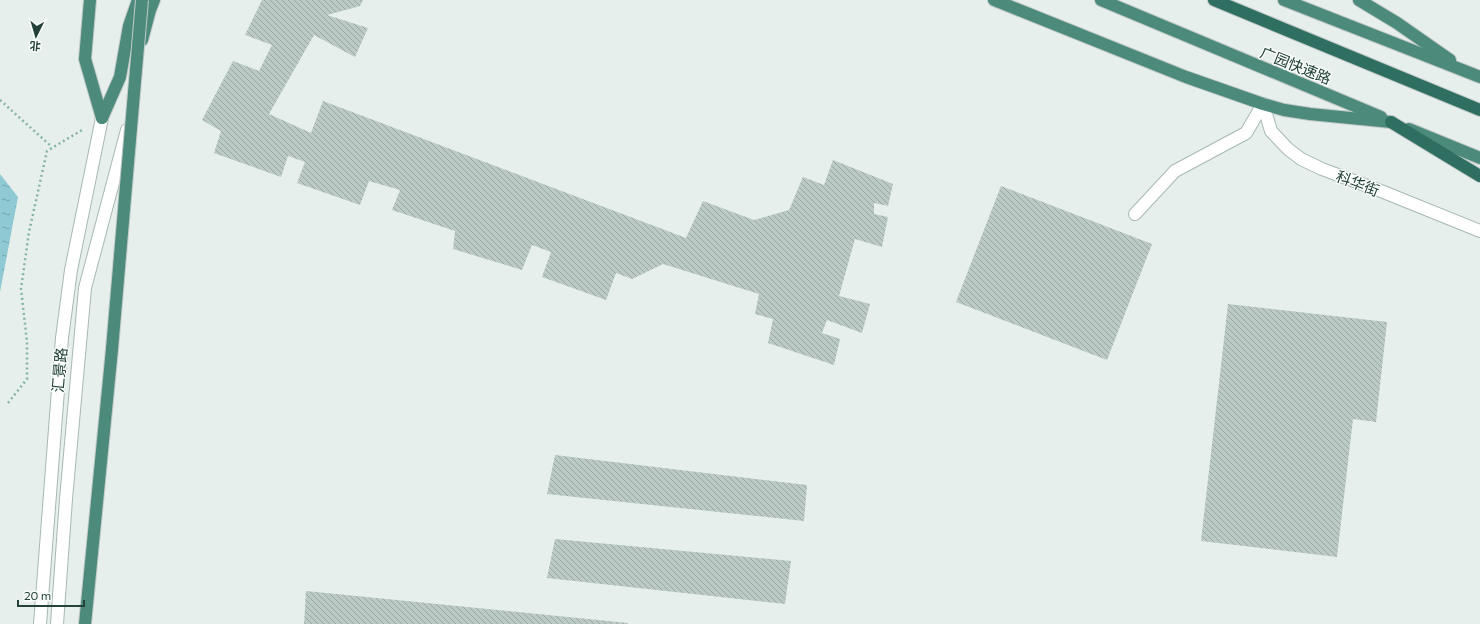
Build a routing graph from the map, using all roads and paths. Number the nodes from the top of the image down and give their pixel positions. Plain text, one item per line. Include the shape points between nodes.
1 (90, 0) edge
2 (138, 0) edge
3 (142, 0) edge
4 (154, 0) edge
5 (994, 0) edge
6 (1102, 0) edge
7 (1214, 0) edge
8 (1284, 0) edge
9 (1359, 0) edge
10 (1467, 72) junction
11 (1480, 77) edge
12 (0, 100) edge
13 (1263, 104) junction
14 (1480, 110) edge
15 (102, 118) junction
16 (130, 119) joint
17 (1391, 122) junction
18 (52, 147) junction
19 (1480, 158) edge
20 (1480, 176) edge
21 (1135, 214) dead end
22 (1480, 231) edge
23 (8, 403) dead end
24 (40, 624) edge
25 (57, 624) edge
26 (85, 624) edge

1 - 15 highway via 85,59
2 - 15 highway via 129,26 120,77
3 - 26 highway, bridge
4 - 16 highway via 139,53
5 - 13 highway via 1166,69
6 - 17 highway, 广园快速路
7 - 14 highway
8 - 10 highway
9 - 10 highway
10 - 11 highway
12 - 18 path
13 - 17 highway via 1310,114
13 - 21 street via 1246,133 1175,171
13 - 22 street, 科华街 via 1271,131 1301,159
15 - 18 path
15 - 24 street, 汇景路 via 71,270 62,338
16 - 25 street via 85,288
17 - 19 highway, 广园快速路
17 - 20 highway
18 - 23 path via 47,151 29,232 21,290 27,342 27,379

